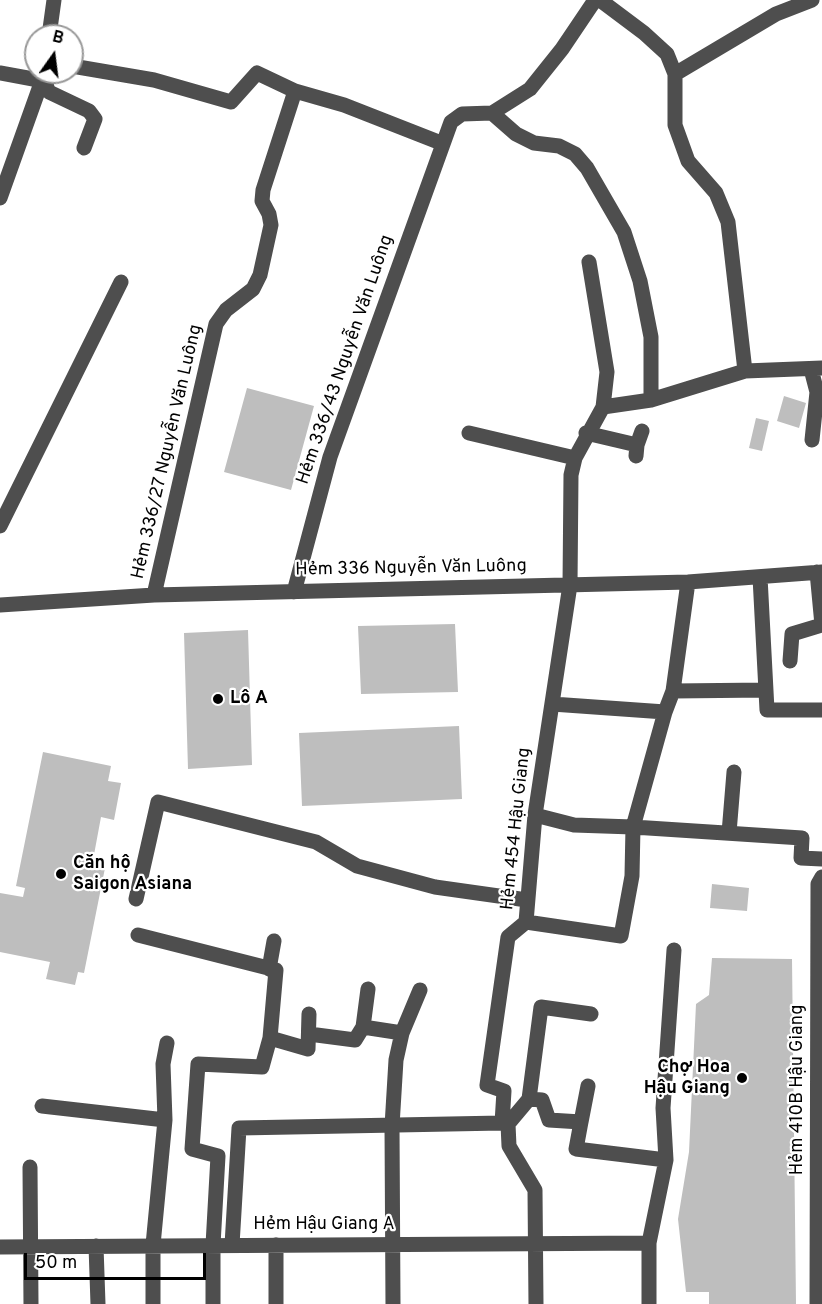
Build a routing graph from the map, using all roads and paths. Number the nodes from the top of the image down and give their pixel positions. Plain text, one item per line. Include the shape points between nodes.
1 (54, 0) edge
2 (595, 0) edge
3 (600, 0) edge
4 (812, 0) edge
5 (51, 24) edge
6 (84, 68) edge
7 (0, 73) edge
8 (675, 74) junction
9 (24, 75) edge
10 (41, 84) edge
11 (46, 84) edge
12 (295, 91) junction
13 (492, 113) junction
14 (441, 143) junction
15 (84, 148) dead end
16 (0, 198) edge
17 (589, 262) dead end
18 (121, 282) dead end
19 (816, 369) edge
20 (745, 371) junction
21 (651, 400) junction
22 (603, 406) junction
23 (469, 433) dead end
24 (586, 433) junction
25 (812, 440) dead end
26 (638, 444) dead end
27 (575, 458) junction
28 (0, 526) edge
29 (820, 572) edge
30 (760, 577) junction
31 (688, 582) junction
32 (570, 585) junction
33 (294, 592) junction
34 (154, 596) junction
35 (0, 605) edge
36 (790, 661) dead end
37 (766, 690) junction
38 (673, 691) junction
39 (552, 704) junction
40 (822, 710) edge
41 (665, 712) junction
42 (734, 772) dead end
43 (535, 815) junction
44 (633, 827) junction
45 (729, 833) junction
46 (822, 860) edge
47 (822, 877) edge
48 (136, 899) dead end
49 (527, 900) junction
50 (526, 922) junction
51 (138, 935) dead end
52 (274, 941) dead end
53 (674, 950) dead end
54 (269, 969) junction
55 (368, 989) dead end
56 (420, 990) dead end
57 (309, 1014) dead end
58 (591, 1014) dead end
59 (820, 1017) edge
60 (363, 1027) junction
61 (402, 1033) junction
62 (309, 1034) junction
63 (270, 1038) junction
64 (167, 1043) dead end
65 (588, 1086) dead end
66 (529, 1099) junction
67 (42, 1106) dead end
68 (820, 1111) edge
69 (165, 1120) junction
70 (581, 1122) junction
71 (505, 1123) junction
72 (392, 1126) junction
73 (666, 1160) junction
74 (30, 1167) dead end
75 (535, 1242) junction
76 (649, 1243) junction
77 (392, 1244) junction
78 (153, 1245) junction
79 (213, 1245) junction
80 (232, 1245) junction
81 (276, 1245) junction
82 (96, 1246) junction
83 (0, 1247) edge
84 (30, 1247) junction
85 (31, 1304) edge
86 (98, 1304) edge
87 (153, 1304) edge
88 (213, 1304) edge
89 (276, 1304) edge
90 (393, 1304) edge
91 (536, 1304) edge
92 (649, 1304) edge
93 (817, 1304) edge

1 - 5 street
2 - 13 street via 530,89
3 - 8 street via 667,54
4 - 8 street via 776,14
6 - 12 street via 153,80 231,102 257,73
7 - 9 street
8 - 20 street via 675,125 688,161 716,193 728,222
10 - 16 street
11 - 15 street via 49,92 89,111 95,119
12 - 14 street via 344,105
12 - 34 street, Hẻm 336/27 Nguyễn Văn Luông via 263,190 262,201 271,225 260,275 253,289 216,324
13 - 14 street, Hẻm 336/43 Nguyễn Văn Luông via 462,114 451,122
13 - 21 street via 516,134 534,143 559,146 574,154 587,168 624,232 640,281 651,337
14 - 33 street, Hẻm 336/43 Nguyễn Văn Luông via 330,458
17 - 22 street via 607,372
18 - 28 street
19 - 20 street
19 - 25 street
20 - 21 street
21 - 22 street
22 - 24 street, Hẻm 454 Hậu Giang
23 - 27 street
24 - 26 street
24 - 27 street, Hẻm 454 Hậu Giang
27 - 32 street, Hẻm 454 Hậu Giang via 571,475
29 - 30 street, Hẻm 336 Nguyễn Văn Luông
29 - 36 street via 822,625 792,634
30 - 31 street, Hẻm 336 Nguyễn Văn Luông
30 - 37 street
31 - 32 street, Hẻm 336 Nguyễn Văn Luông
31 - 38 street
32 - 33 street, Hẻm 336 Nguyễn Văn Luông
32 - 39 street, Hẻm 454 Hậu Giang
33 - 34 street, Hẻm 336 Nguyễn Văn Luông
34 - 35 street, Hẻm 336 Nguyễn Văn Luông
37 - 38 street
37 - 40 street via 767,710
38 - 41 street
39 - 41 street
39 - 43 street, Hẻm 454 Hậu Giang
41 - 44 street
42 - 45 street
43 - 44 street via 574,825
43 - 49 street, Hẻm 454 Hậu Giang
44 - 45 street
44 - 50 street via 632,876 621,936
45 - 46 street via 802,838 801,858
47 - 59 street, Hẻm 410B Hậu Giang via 818,884
48 - 49 street via 158,802 316,842 357,866 435,887
49 - 50 street, Hẻm 454 Hậu Giang
50 - 71 street, Hẻm 454 Hậu Giang via 508,937 487,1084 504,1091
51 - 54 street
52 - 54 street
53 - 73 street via 663,1108
54 - 63 street via 276,970
55 - 60 street
56 - 61 street
57 - 62 street
58 - 66 street via 541,1007
59 - 68 street, Hẻm 410B Hậu Giang
60 - 61 street
60 - 62 street via 355,1040
61 - 72 street via 396,1060
62 - 63 street via 308,1049
63 - 79 street via 262,1066 198,1065 192,1149 218,1156
64 - 69 street via 162,1064
65 - 70 street
66 - 70 street via 542,1100 549,1120
66 - 71 street
67 - 69 street
68 - 93 street, Hẻm 410B Hậu Giang
69 - 78 street
70 - 73 street via 576,1149
71 - 72 street
71 - 75 street, Hẻm 454 Hậu Giang via 509,1146 535,1190
72 - 77 street
72 - 80 street via 239,1128
73 - 76 street
74 - 84 street
75 - 76 street, Hẻm Hậu Giang A
75 - 77 street, Hẻm Hậu Giang A
75 - 91 street, Hẻm 454 Hậu Giang
76 - 92 street
77 - 81 street, Hẻm Hậu Giang A
77 - 90 street
78 - 79 street, Hẻm Hậu Giang A
78 - 82 street, Hẻm Hậu Giang A
78 - 87 street
79 - 80 street, Hẻm Hậu Giang A
79 - 88 street
80 - 81 street, Hẻm Hậu Giang A
81 - 89 street
82 - 84 street, Hẻm Hậu Giang A
82 - 86 street
83 - 84 street, Hẻm Hậu Giang A
84 - 85 street

